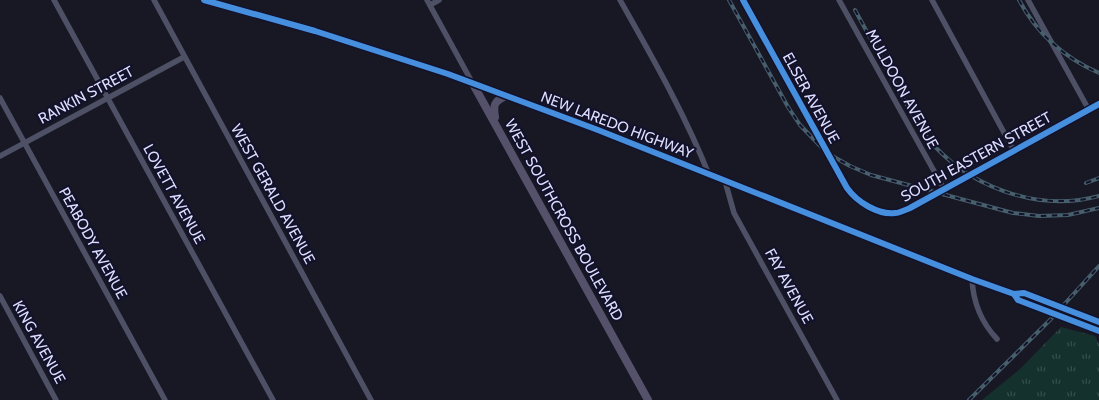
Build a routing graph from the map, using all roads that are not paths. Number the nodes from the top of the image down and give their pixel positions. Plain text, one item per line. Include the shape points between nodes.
1 (54, 0) edge
2 (154, 0) edge
3 (204, 0) edge
4 (439, 0) edge
5 (620, 0) edge
6 (743, 0) edge
7 (839, 0) edge
8 (932, 0) edge
9 (1028, 0) edge
10 (429, 3) edge
11 (184, 57) junction
12 (474, 84) junction
13 (506, 96) junction
14 (0, 98) edge
15 (108, 98) junction
16 (1099, 104) edge
17 (1089, 110) junction
18 (496, 124) junction
19 (24, 143) junction
20 (1014, 151) junction
21 (0, 156) edge
22 (709, 174) junction
23 (725, 181) junction
24 (944, 190) junction
25 (863, 203) joint
26 (972, 279) junction
27 (1014, 294) junction
28 (0, 296) edge
29 (1099, 322) edge
30 (1099, 331) edge
31 (997, 339) dead end
32 (56, 400) edge
33 (165, 400) edge
34 (273, 400) edge
35 (371, 400) edge
36 (648, 400) edge
37 (837, 400) edge

1 - 15 street, LOVETT AVENUE
2 - 11 street, WEST GERALD AVENUE
3 - 12 main road, NEW LAREDO HIGHWAY via 315,31
4 - 10 street
5 - 22 street via 673,95
6 - 25 street, ELSER AVENUE via 847,188
7 - 24 street, MULDOON AVENUE
8 - 20 street
9 - 17 street
10 - 12 street, WEST SOUTHCROSS BOULEVARD
11 - 15 street, RANKIN STREET
11 - 35 street, WEST GERALD AVENUE
12 - 13 main road, NEW LAREDO HIGHWAY
12 - 18 main road, WEST SOUTHCROSS BOULEVARD
13 - 18 main road via 494,104
13 - 22 main road, NEW LAREDO HIGHWAY
14 - 19 street, PEABODY AVENUE
15 - 19 street, RANKIN STREET
15 - 34 street, LOVETT AVENUE
16 - 17 street, SOUTH EASTERN STREET
17 - 20 street, SOUTH EASTERN STREET
18 - 36 main road, WEST SOUTHCROSS BOULEVARD
19 - 21 street, RANKIN STREET
19 - 33 street, PEABODY AVENUE
20 - 24 street, SOUTH EASTERN STREET
22 - 23 main road, NEW LAREDO HIGHWAY
23 - 26 main road, NEW LAREDO HIGHWAY
23 - 37 street, FAY AVENUE via 734,213
24 - 25 street, SOUTH EASTERN STREET via 894,214
26 - 27 main road, NEW LAREDO HIGHWAY
26 - 31 street via 973,296 979,311
27 - 29 main road, NEW LAREDO HIGHWAY via 1024,293
27 - 30 main road, NEW LAREDO HIGHWAY via 1018,300
28 - 32 street, KING AVENUE

